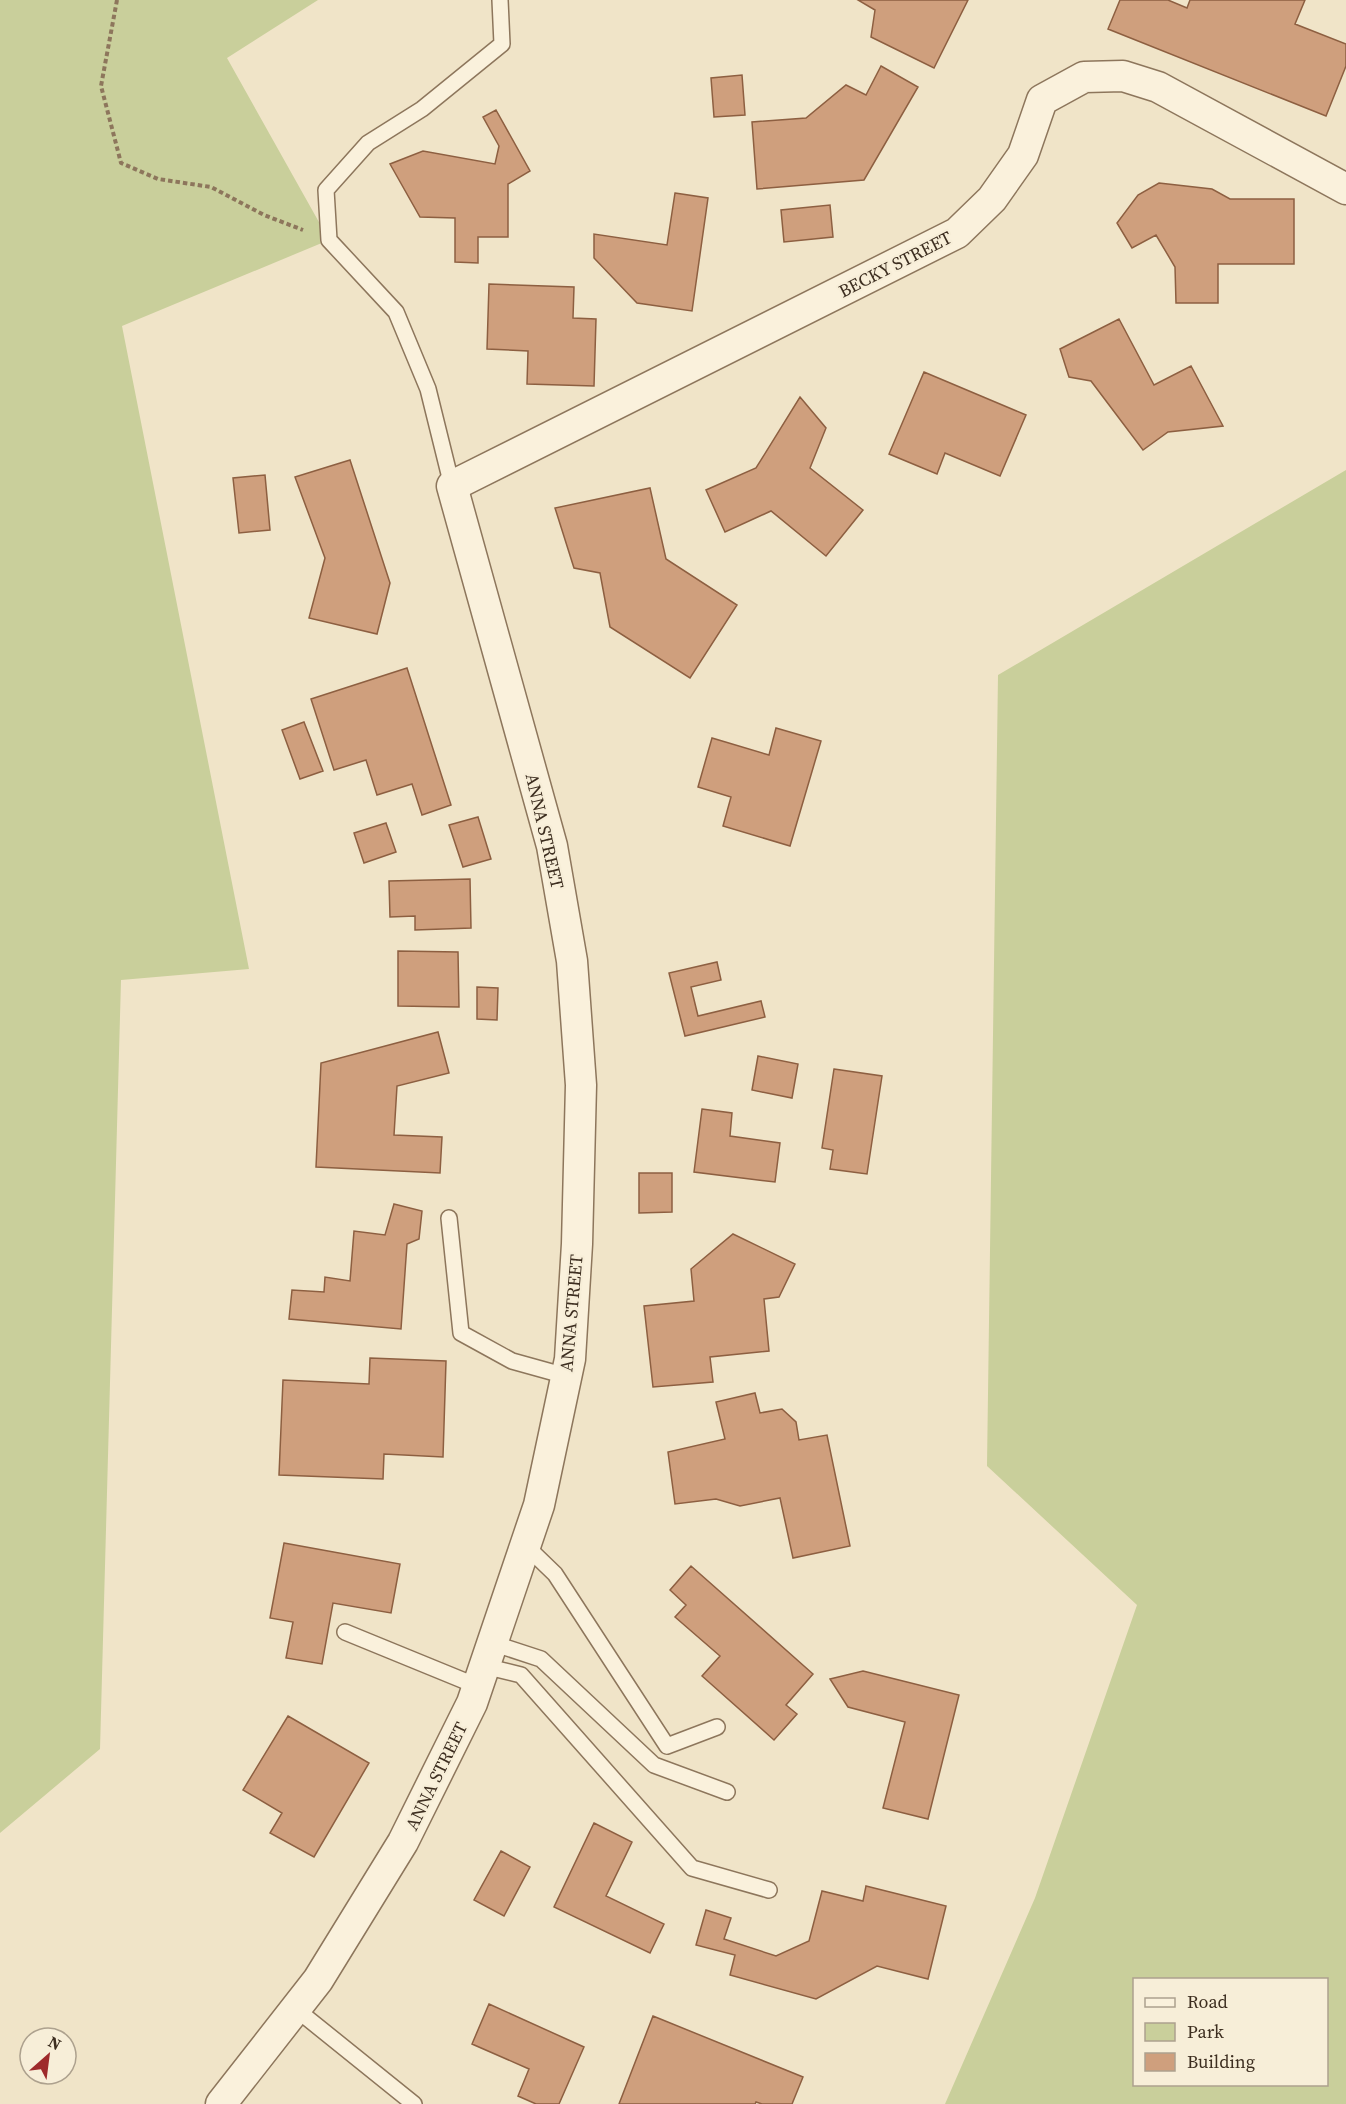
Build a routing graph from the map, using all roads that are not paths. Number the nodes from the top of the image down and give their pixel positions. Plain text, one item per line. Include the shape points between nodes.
1 (500, 0) edge
2 (1346, 189) edge
3 (452, 486) junction
4 (449, 1218) dead end
5 (566, 1376) junction
6 (525, 1545) junction
7 (345, 1632) dead end
8 (485, 1665) junction
9 (717, 1727) dead end
10 (727, 1792) dead end
11 (769, 1890) dead end
12 (296, 2009) junction
13 (221, 2104) edge
14 (414, 2104) edge

1 - 3 lane via 502,44 422,109 368,143 326,190 329,240 396,312 428,389
2 - 3 street, BECKY STREET via 1158,87 1123,76 1084,76 1042,100 1023,155 992,199 957,233
3 - 5 street, ANNA STREET via 552,846 572,961 581,1085 577,1244
4 - 5 lane via 460,1333 512,1361
5 - 6 street, ANNA STREET via 539,1504
6 - 8 street, ANNA STREET
6 - 9 lane via 555,1574 667,1746
7 - 8 lane
8 - 10 lane via 541,1659 654,1765
8 - 11 lane via 521,1675 692,1868
8 - 12 street, ANNA STREET via 472,1703 403,1842
12 - 13 street, ANNA STREET
12 - 14 lane

